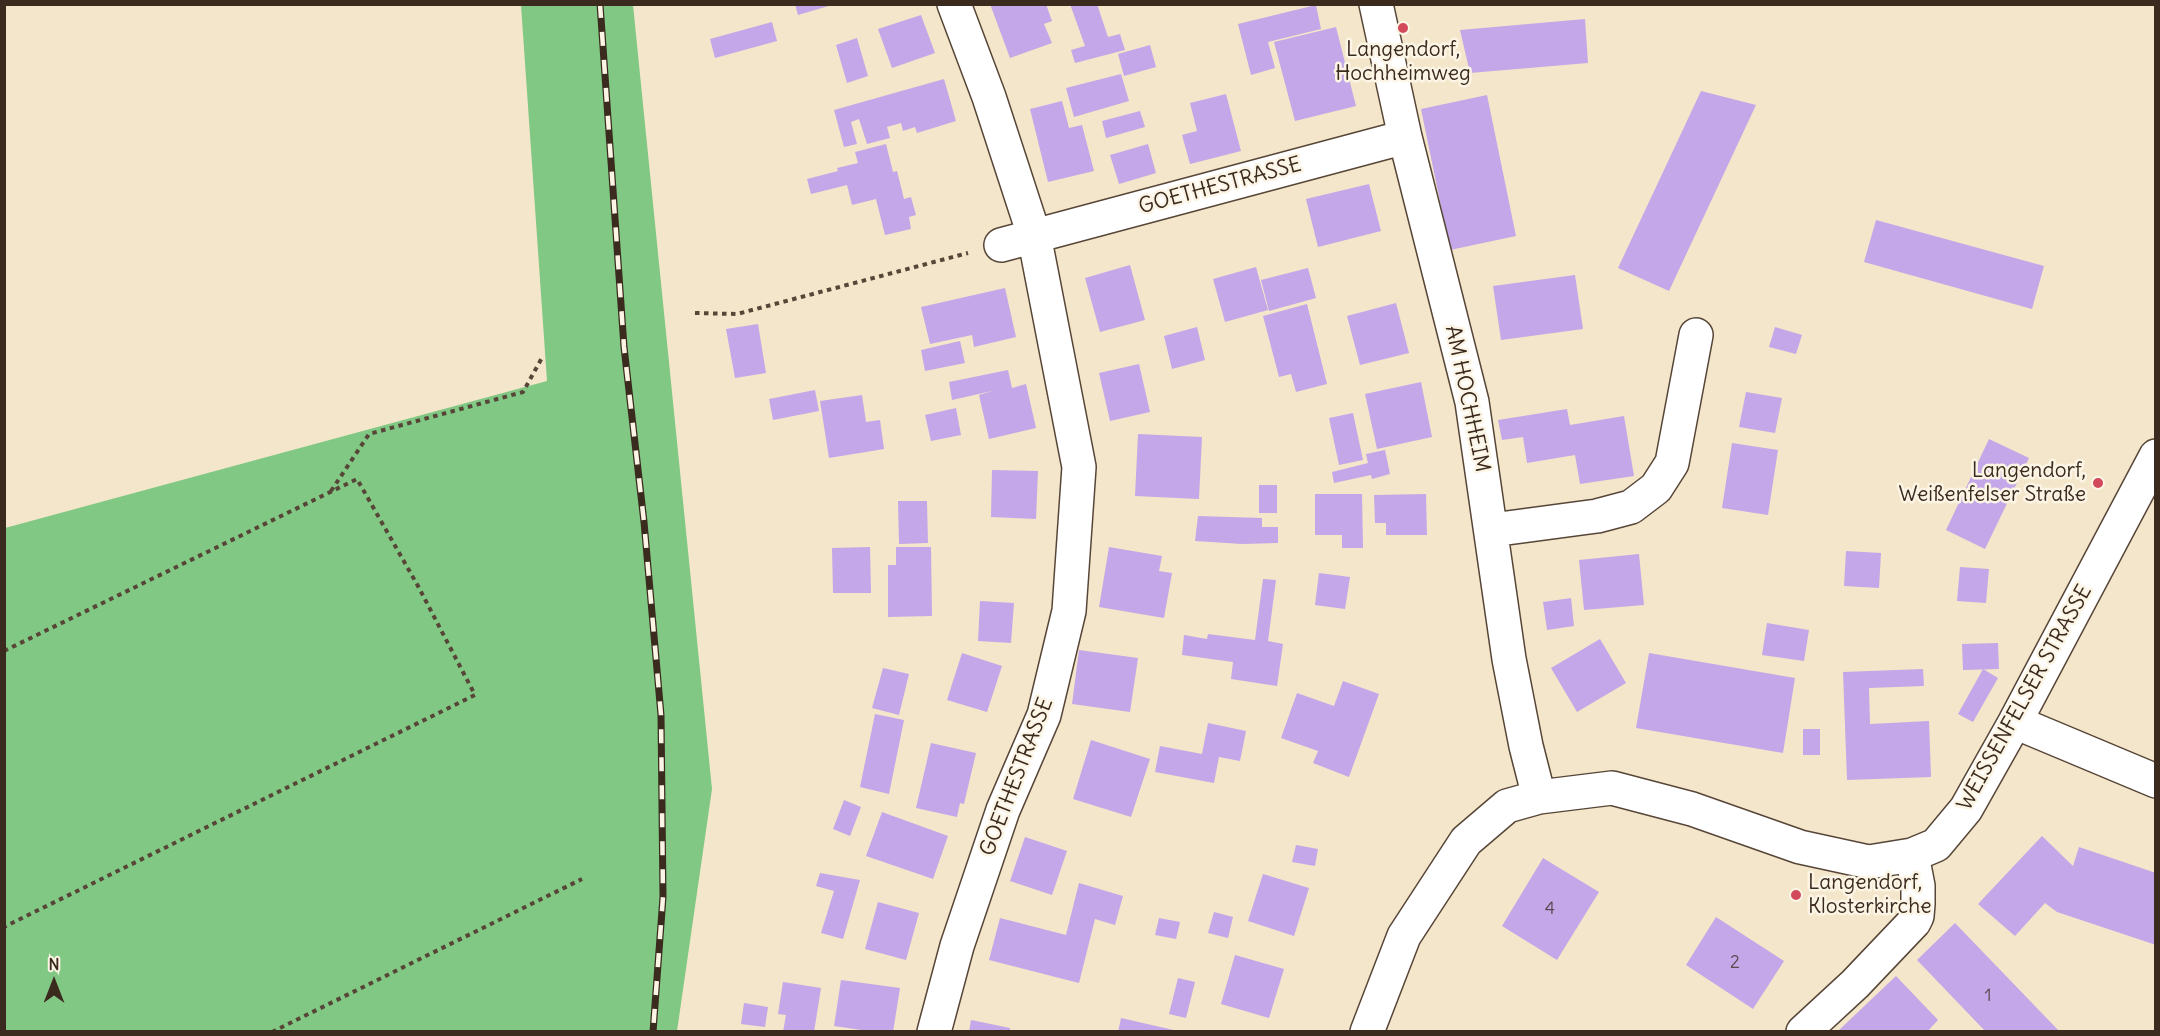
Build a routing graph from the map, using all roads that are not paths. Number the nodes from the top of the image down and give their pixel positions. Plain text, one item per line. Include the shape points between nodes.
1 (954, 4) edge
2 (1376, 4) edge
3 (1405, 136) junction
4 (1035, 235) junction
5 (1001, 245) road end
6 (1696, 335) dead end
7 (2156, 456) edge
8 (1492, 530) junction
9 (2015, 722) junction
10 (2156, 781) edge
11 (1539, 797) junction
12 (1912, 855) junction
13 (934, 1032) edge
14 (1367, 1032) edge
15 (1803, 1032) edge

1 - 4 street, GOETHESTRASSE
2 - 3 street, AM HOCHHEIM
3 - 4 street, GOETHESTRASSE
3 - 8 street, AM HOCHHEIM via 1472,402
4 - 5 street, GOETHESTRASSE
4 - 13 street, GOETHESTRASSE via 1079,467 1069,611 1044,715 1004,810 957,946
6 - 8 street via 1672,463 1656,488 1631,507 1597,516
7 - 9 street, WEISSENFELSER STRASSE
8 - 11 street, AM HOCHHEIM via 1509,658
9 - 10 street
9 - 12 street, WEISSENFELSER STRASSE via 1966,809 1936,845
11 - 12 street, WEISSENFELSER STRASSE via 1612,788 1692,809 1800,847 1869,862
11 - 14 street, WEISSENFELSER STRASSE via 1507,806 1466,841 1404,936
12 - 15 street via 1918,886 1914,922

